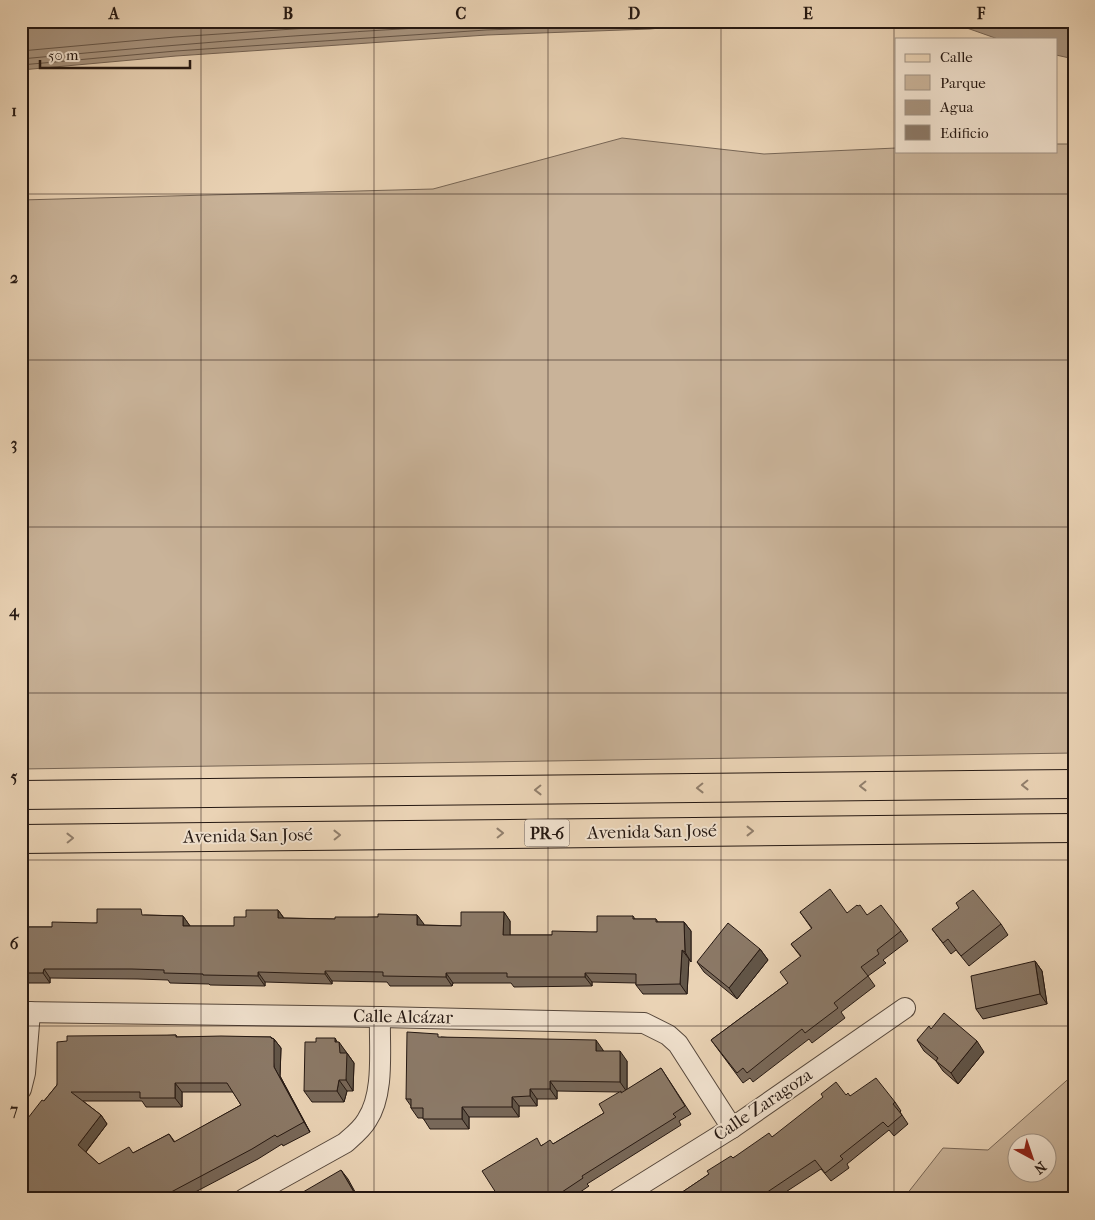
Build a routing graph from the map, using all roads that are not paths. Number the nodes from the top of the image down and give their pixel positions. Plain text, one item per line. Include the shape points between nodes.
1 (1074, 784) edge
2 (21, 795) edge
3 (1074, 828) edge
4 (21, 839) edge
5 (905, 1008) dead end
6 (25, 1012) edge
7 (380, 1017) junction
8 (21, 1089) edge
9 (732, 1128) junction
10 (244, 1199) edge
11 (618, 1199) edge

1 -> 2 main road
4 -> 3 main road, Avenida San José / PR-6
5 - 9 street, Calle Zaragoza
6 - 7 street, Calle Alcázar
6 - 8 street via 25,1072
7 - 9 street, Calle Alcázar via 644,1023 678,1044
7 - 10 street via 378,1090 367,1121 346,1143
9 - 11 street, Calle Zaragoza

